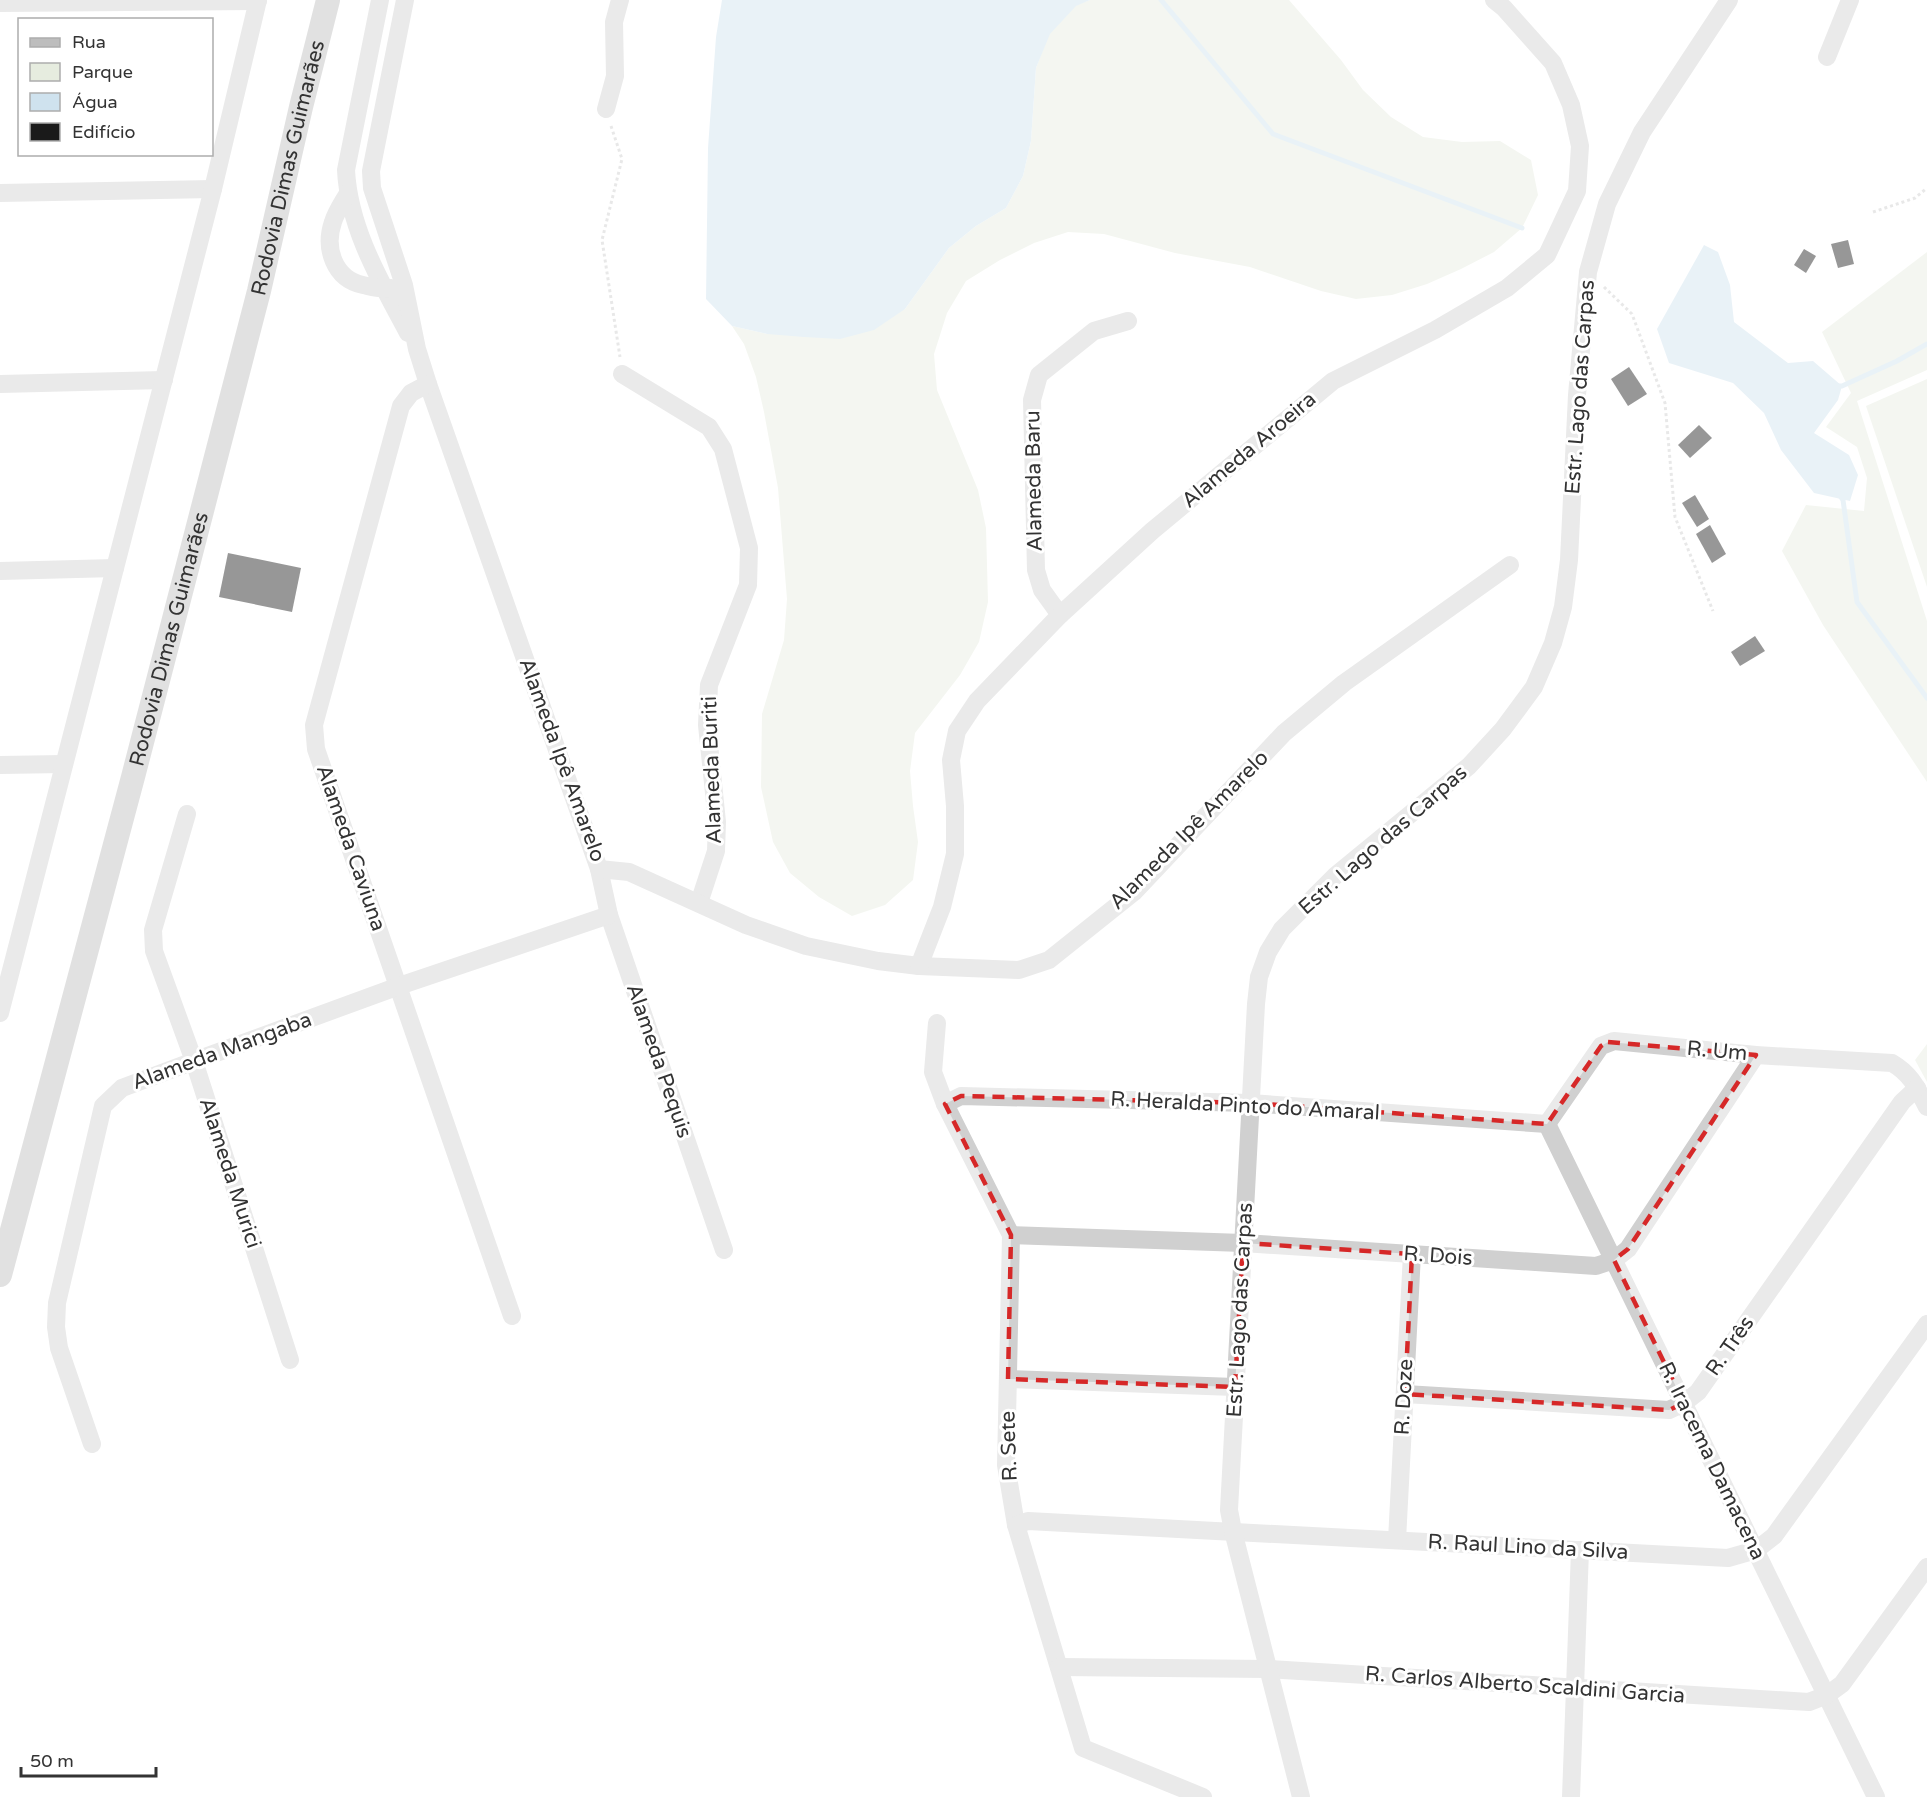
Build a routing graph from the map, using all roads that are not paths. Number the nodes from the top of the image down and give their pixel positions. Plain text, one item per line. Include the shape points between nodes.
1 (258, 0) edge
2 (328, 0) edge
3 (380, 0) edge
4 (405, 0) edge
5 (620, 0) edge
6 (1494, 0) edge
7 (1729, 0) edge
8 (1850, 0) edge
9 (0, 3) edge
10 (1827, 57) dead end
11 (606, 109) road end
12 (213, 189) junction
13 (0, 193) edge
14 (348, 193) junction
15 (404, 285) junction
16 (384, 289) junction
17 (1128, 321) dead end
18 (417, 350) junction
19 (622, 374) road end
20 (164, 380) junction
21 (0, 384) edge
22 (428, 384) junction
23 (1510, 565) dead end
24 (115, 568) junction
25 (0, 571) edge
26 (1060, 615) junction
27 (0, 765) edge
28 (64, 765) junction
29 (187, 814) dead end
30 (599, 869) junction
31 (699, 903) junction
32 (609, 915) junction
33 (919, 966) junction
34 (399, 986) junction
35 (0, 1013) edge
36 (937, 1023) dead end
37 (1756, 1055) junction
38 (194, 1061) junction
39 (1917, 1088) junction
40 (1250, 1103) junction
41 (945, 1104) junction
42 (1927, 1107) edge
43 (1547, 1124) junction
44 (1011, 1235) junction
45 (1243, 1243) junction
46 (724, 1250) dead end
47 (1412, 1254) junction
48 (1614, 1260) junction
49 (0, 1275) edge
50 (512, 1316) dead end
51 (1927, 1324) edge
52 (290, 1360) dead end
53 (1008, 1379) junction
54 (1235, 1387) junction
55 (1404, 1394) junction
56 (1684, 1403) junction
57 (92, 1444) dead end
58 (1016, 1525) junction
59 (1233, 1531) junction
60 (1396, 1540) junction
61 (1580, 1550) junction
62 (1755, 1550) junction
63 (1927, 1567) edge
64 (1059, 1667) junction
65 (1268, 1669) junction
66 (1575, 1688) junction
67 (1827, 1695) junction
68 (1203, 1797) edge
69 (1301, 1797) edge
70 (1570, 1797) edge
71 (1876, 1797) edge

1 - 9 street
1 - 12 street
2 - 49 main road, Rodovia Dimas Guimarães via 259,291
3 - 14 street, Alameda Ipê Amarelo via 346,170
4 - 15 street, Alameda Ipê Amarelo via 371,171 372,188
5 - 11 street via 614,22 615,76
6 - 26 street, Alameda Aroeira via 1553,63 1571,105 1580,146 1577,191 1547,255 1507,288 1435,330 1333,381 1152,531
7 - 40 street, Estr. Lago das Carpas via 1642,132 1607,204 1588,272 1563,607 1534,687 1469,766 1335,876 1268,951 1259,977
8 - 10 street
12 - 13 street
12 - 20 street
14 - 16 street, Alameda Ipê Amarelo
14 - 16 street via 333,222 333,260 341,274 353,283
15 - 16 street
15 - 18 street, Alameda Ipê Amarelo
16 - 18 street, Alameda Ipê Amarelo
17 - 26 street, Alameda Baru via 1094,331 1039,375 1032,400 1036,570 1042,590
18 - 22 street, Alameda Ipê Amarelo
19 - 31 street, Alameda Buriti via 709,427 723,449 749,548 748,585 709,685 707,725 717,822 716,852
20 - 21 street
20 - 24 street
22 - 30 street, Alameda Ipê Amarelo
22 - 34 street, Alameda Caviuna via 411,393 400,406 314,725 316,749
23 - 33 street, Alameda Ipê Amarelo via 1344,683 1284,733 1134,892 1049,960 1018,970
24 - 25 street
24 - 28 street
26 - 33 street, Alameda Aroeira via 977,701 957,731 951,759 956,854 942,908
27 - 28 street
28 - 35 street
29 - 38 street, Alameda Murici via 153,930 154,951
30 - 31 street, Alameda Ipê Amarelo via 629,872
30 - 32 street, Alameda Pequis
31 - 33 street, Alameda Ipê Amarelo via 806,946 878,962
32 - 34 street, Alameda Mangaba
32 - 46 street, Alameda Pequis
34 - 38 street, Alameda Mangaba
34 - 50 street, Alameda Caviuna
36 - 41 street, R. Sete via 933,1072
37 - 39 street, R. Um via 1892,1063 1905,1070
37 - 43 street, R. Um via 1608,1042 1601,1046
37 - 48 street via 1628,1249
38 - 52 street, Alameda Murici
38 - 57 street, Alameda Mangaba via 123,1088 103,1106 57,1303 56,1327 59,1348
39 - 42 street, R. Um
39 - 56 street, R. Três via 1902,1102 1698,1392
40 - 41 street, R. Heralda Pinto do Amaral via 961,1096
40 - 43 street, R. Heralda Pinto do Amaral
40 - 45 street, Estr. Lago das Carpas
41 - 44 street, R. Sete
43 - 48 street, R. Iracema Damacena
44 - 45 street, R. Dois
44 - 53 street, R. Sete
45 - 47 street, R. Dois
45 - 54 street, Estr. Lago das Carpas
47 - 48 street, R. Dois via 1596,1266
47 - 55 street, R. Doze
48 - 56 street, R. Iracema Damacena
51 - 62 street, R. Raul Lino da Silva via 1774,1536
53 - 54 street
53 - 58 street, R. Sete via 1006,1465
54 - 59 street, Estr. Lago das Carpas via 1229,1510
55 - 56 street via 1669,1410
55 - 60 street, R. Doze
56 - 62 street, R. Iracema Damacena
58 - 59 street, R. Raul Lino da Silva via 1028,1521
58 - 64 street, R. Sete
59 - 60 street, R. Raul Lino da Silva
59 - 65 street, Estr. Lago das Carpas
60 - 61 street, R. Raul Lino da Silva
61 - 62 street, R. Raul Lino da Silva via 1728,1558
61 - 66 street
62 - 67 street, R. Iracema Damacena
63 - 67 street via 1842,1684
64 - 65 street, R. Carlos Alberto Scaldini Garcia
64 - 68 street, R. Sete via 1083,1748
65 - 66 street, R. Carlos Alberto Scaldini Garcia
65 - 69 street, Estr. Lago das Carpas
66 - 67 street, R. Carlos Alberto Scaldini Garcia via 1809,1702
66 - 70 street
67 - 71 street, R. Iracema Damacena

